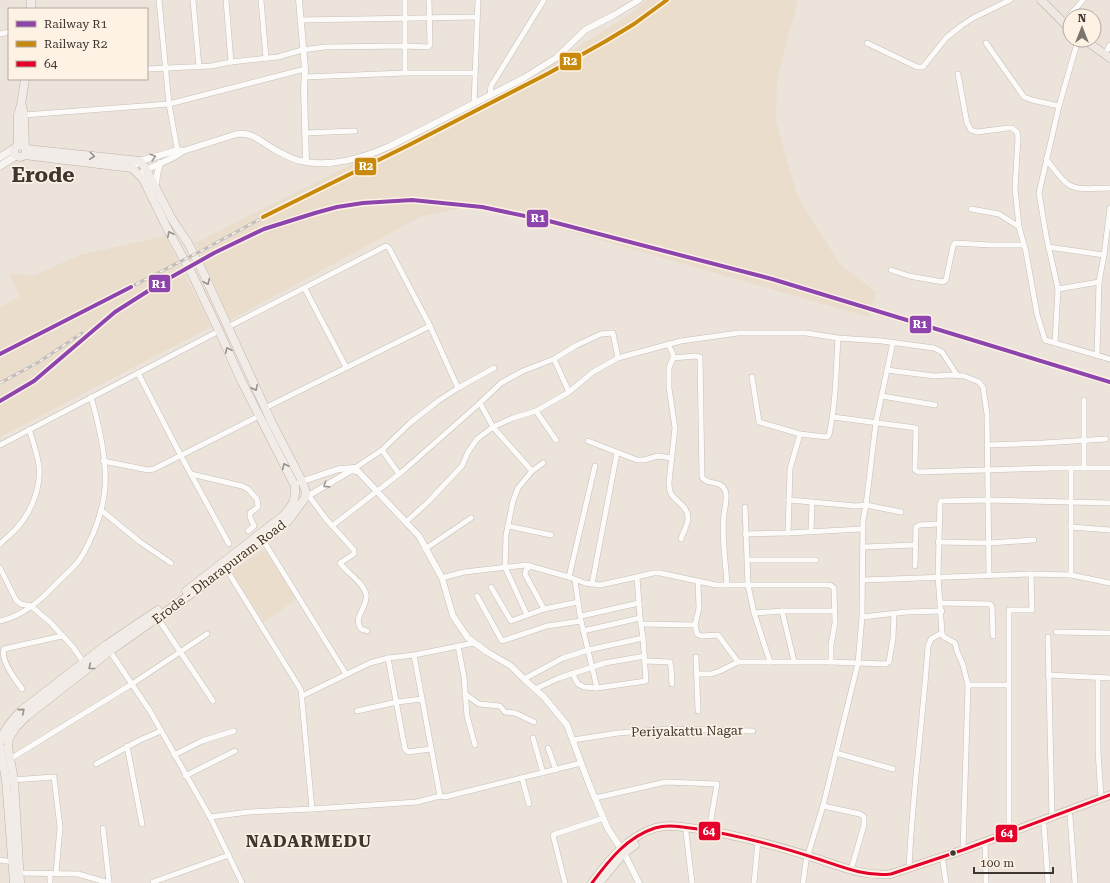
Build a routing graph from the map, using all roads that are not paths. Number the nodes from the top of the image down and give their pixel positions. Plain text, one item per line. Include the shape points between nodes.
1 (160, 0) edge
2 (193, 0) edge
3 (226, 0) edge
4 (261, 0) edge
5 (298, 0) edge
6 (405, 0) edge
7 (429, 0) edge
8 (478, 0) edge
9 (544, 0) edge
10 (639, 0) edge
11 (1010, 0) edge
12 (1041, 0) edge
13 (1083, 0) edge
14 (1076, 8) edge
15 (429, 17) junction
16 (477, 17) junction
17 (405, 18) junction
18 (301, 20) junction
19 (1062, 20) edge
20 (867, 43) dead end
21 (986, 43) dead end
22 (405, 46) junction
23 (1110, 46) edge
24 (1076, 48) edge
25 (1096, 48) edge
26 (302, 50) junction
27 (1107, 56) edge
28 (266, 58) junction
29 (231, 62) junction
30 (199, 67) junction
31 (165, 68) junction
32 (148, 69) edge
33 (305, 69) junction
34 (405, 73) junction
35 (474, 73) junction
36 (958, 74) dead end
37 (304, 77) junction
38 (25, 80) edge
39 (490, 94) junction
40 (169, 104) junction
41 (474, 104) junction
42 (22, 105) junction
43 (1059, 106) junction
44 (24, 115) junction
45 (355, 131) dead end
46 (305, 133) junction
47 (20, 150) junction
48 (180, 152) junction
49 (1, 154) edge
50 (1046, 159) junction
51 (140, 161) junction
52 (160, 162) junction
53 (306, 162) junction
54 (0, 166) edge
55 (132, 168) junction
56 (146, 169) junction
57 (139, 175) junction
58 (156, 186) junction
59 (1110, 188) edge
60 (1110, 208) edge
61 (970, 209) dead end
62 (1019, 228) junction
63 (1024, 245) junction
64 (1048, 247) junction
65 (1104, 255) junction
66 (891, 270) dead end
67 (1099, 282) junction
68 (304, 289) junction
69 (1058, 289) junction
70 (430, 326) junction
71 (228, 327) junction
72 (219, 331) junction
73 (838, 338) junction
74 (893, 342) junction
75 (1054, 343) junction
76 (668, 344) junction
77 (1097, 356) junction
78 (618, 358) junction
79 (673, 358) junction
80 (554, 359) junction
81 (1110, 359) edge
82 (346, 367) junction
83 (494, 368) dead end
84 (887, 370) junction
85 (138, 373) junction
86 (957, 375) junction
87 (752, 377) dead end
88 (458, 388) junction
89 (569, 392) junction
90 (882, 396) junction
91 (91, 397) junction
92 (1084, 400) dead end
93 (480, 403) junction
94 (934, 406) dead end
95 (265, 408) junction
96 (536, 411) junction
97 (259, 416) junction
98 (833, 417) junction
99 (876, 422) junction
100 (493, 427) junction
101 (29, 429) junction
102 (800, 434) junction
103 (1106, 439) dead end
104 (556, 440) dead end
105 (1083, 440) junction
106 (588, 441) dead end
107 (0, 445) edge
108 (987, 445) junction
109 (382, 450) junction
110 (617, 453) junction
111 (181, 456) junction
112 (672, 458) junction
113 (103, 461) junction
114 (543, 463) dead end
115 (595, 466) dead end
116 (1071, 468) junction
117 (1084, 468) junction
118 (1110, 468) edge
119 (356, 470) junction
120 (987, 470) junction
121 (532, 471) junction
122 (191, 474) junction
123 (399, 474) junction
124 (302, 481) junction
125 (295, 486) junction
126 (377, 490) junction
127 (307, 497) junction
128 (789, 500) junction
129 (988, 500) junction
130 (293, 502) junction
131 (812, 502) junction
132 (1071, 502) junction
133 (1110, 503) edge
134 (866, 505) junction
135 (745, 507) dead end
136 (101, 510) junction
137 (901, 512) dead end
138 (471, 518) dead end
139 (406, 522) junction
140 (939, 524) junction
141 (332, 526) junction
142 (508, 526) junction
143 (1071, 527) junction
144 (862, 528) junction
145 (1110, 530) edge
146 (248, 531) dead end
147 (811, 532) junction
148 (788, 533) junction
149 (745, 534) junction
150 (551, 535) dead end
151 (681, 539) dead end
152 (263, 540) junction
153 (1034, 540) dead end
154 (938, 542) junction
155 (989, 543) junction
156 (0, 544) edge
157 (229, 544) dead end
158 (915, 545) junction
159 (862, 548) junction
160 (426, 549) junction
161 (748, 560) junction
162 (816, 560) dead end
163 (171, 563) dead end
164 (530, 566) junction
165 (915, 566) dead end
166 (225, 567) junction
167 (505, 567) junction
168 (0, 568) edge
169 (1031, 574) junction
170 (1071, 575) junction
171 (938, 576) junction
172 (989, 576) junction
173 (637, 577) junction
174 (442, 578) junction
175 (572, 579) junction
176 (863, 580) junction
177 (698, 582) junction
178 (1110, 583) edge
179 (592, 584) junction
180 (727, 585) junction
181 (748, 585) junction
182 (491, 587) dead end
183 (477, 596) dead end
184 (578, 602) junction
185 (639, 603) junction
186 (941, 603) junction
187 (31, 606) junction
188 (544, 608) junction
189 (782, 611) junction
190 (834, 611) junction
191 (942, 611) junction
192 (754, 613) junction
193 (894, 614) junction
194 (527, 616) junction
195 (862, 617) junction
196 (157, 618) junction
197 (581, 619) junction
198 (0, 621) edge
199 (640, 621) junction
200 (695, 625) junction
201 (367, 631) dead end
202 (583, 631) junction
203 (1056, 632) dead end
204 (1110, 633) edge
205 (207, 634) dead end
206 (942, 634) junction
207 (62, 636) junction
208 (993, 636) dead end
209 (1048, 637) dead end
210 (643, 638) junction
211 (474, 643) junction
212 (458, 646) junction
213 (108, 648) junction
214 (588, 650) junction
215 (180, 651) junction
216 (414, 655) junction
217 (696, 656) dead end
218 (388, 658) junction
219 (645, 659) junction
220 (794, 661) junction
221 (738, 662) junction
222 (770, 662) junction
223 (831, 662) junction
224 (84, 663) junction
225 (858, 663) junction
226 (592, 668) junction
227 (572, 673) junction
228 (346, 674) junction
229 (697, 674) junction
230 (1048, 676) junction
231 (1098, 677) junction
232 (524, 678) junction
233 (1110, 678) edge
234 (132, 684) junction
235 (672, 684) dead end
236 (1008, 684) junction
237 (968, 685) junction
238 (597, 688) junction
239 (22, 689) dead end
240 (535, 689) junction
241 (465, 694) junction
242 (302, 696) junction
243 (422, 699) junction
244 (213, 701) dead end
245 (397, 702) junction
246 (357, 711) dead end
247 (698, 711) dead end
248 (534, 722) dead end
249 (753, 730) dead end
250 (161, 731) junction
251 (234, 731) dead end
252 (9, 738) junction
253 (533, 738) dead end
254 (573, 740) junction
255 (0, 744) edge
256 (475, 745) dead end
257 (127, 746) junction
258 (548, 748) dead end
259 (431, 750) junction
260 (235, 751) dead end
261 (836, 753) junction
262 (174, 755) junction
263 (10, 759) junction
264 (581, 763) junction
265 (96, 764) dead end
266 (893, 769) dead end
267 (556, 770) junction
268 (543, 773) junction
269 (185, 776) junction
270 (522, 778) junction
271 (10, 780) junction
272 (1110, 795) edge
273 (440, 796) junction
274 (595, 798) junction
275 (1101, 798) junction
276 (1110, 800) edge
277 (529, 804) dead end
278 (823, 806) junction
279 (312, 809) junction
280 (1070, 816) junction
281 (210, 817) junction
282 (1052, 817) junction
283 (604, 818) junction
284 (142, 824) dead end
285 (1044, 825) junction
286 (104, 828) dead end
287 (709, 831) junction
288 (686, 832) junction
289 (1009, 834) junction
290 (757, 843) junction
291 (985, 844) junction
292 (622, 850) junction
293 (963, 850) junction
294 (229, 855) junction
295 (807, 858) junction
296 (0, 860) edge
297 (13, 862) junction
298 (943, 862) junction
299 (909, 869) junction
300 (851, 870) junction
301 (19, 873) junction
302 (50, 873) junction
303 (56, 873) junction
304 (153, 882) edge
305 (14, 883) edge
306 (20, 883) edge
307 (50, 883) edge
308 (109, 883) edge
309 (242, 883) edge
310 (565, 883) edge
311 (592, 883) edge
312 (599, 883) edge
313 (639, 883) edge
314 (692, 883) edge
315 (754, 883) edge
316 (803, 883) edge
317 (946, 883) edge
318 (986, 883) edge
319 (1048, 883) edge
320 (1075, 883) edge

1 - 31 street
2 - 30 street
3 - 29 street
4 - 28 street
5 - 18 street
6 - 17 street
7 - 15 street
8 - 16 street
9 - 39 street via 490,86
10 - 39 street via 585,30 556,58 524,78
11 - 20 street via 973,18 956,30 938,46 923,67 917,67
12 - 19 highway
13 - 14 street
15 - 16 street
15 - 17 street
15 - 22 street via 430,47
16 - 35 street
17 - 18 street
17 - 22 street
18 - 26 street
21 - 43 street via 1024,97
22 - 26 street
22 - 34 street
23 - 27 street
24 - 43 street
25 - 27 highway
26 - 28 street
26 - 33 street
28 - 29 street
29 - 30 street
30 - 31 street
31 - 32 street
31 - 40 street
33 - 37 street
33 - 40 street
34 - 35 street
34 - 37 street
35 - 41 street
36 - 62 street via 967,123 971,130 977,132 1012,128 1016,132 1018,138 1015,188
37 - 46 street
38 - 42 main road
39 - 41 street
40 - 44 street
40 - 48 street
41 - 53 street via 371,155 330,162
42 - 44 main road
42 - 47 main road via 18,115
43 - 50 street
44 - 47 main road
45 - 46 street
46 - 53 street
47 - 49 main road
47 -> 51 main road
47 - 54 main road
47 - 55 main road
51 -> 48 street
48 - 52 street
48 - 53 street via 244,133
50 - 59 street via 1064,180 1073,186
50 - 64 street via 1039,193
51 - 55 street
51 - 56 main road
52 - 56 street
52 - 58 street
55 - 57 main road
56 - 57 street
56 - 58 main road
72 -> 57 main road via 143,178
58 -> 71 main road via 202,270
60 - 65 street
61 - 62 street via 999,214
62 - 63 street
63 - 66 street via 955,243 946,280 943,282
63 - 75 street via 1043,337
64 - 65 street
64 - 69 street
65 - 67 street
67 - 69 street
67 - 77 street
68 - 70 street via 388,247
68 - 71 street
68 - 82 street
69 - 75 street
70 - 82 street
70 - 88 street
71 -> 95 main road
72 - 85 street
97 -> 72 main road
73 - 74 street
73 - 76 street via 806,333 738,333
73 - 98 street
74 - 84 street
74 - 86 street via 938,349
75 - 77 street
76 - 78 street
76 - 79 street
77 - 81 street
78 - 80 street via 614,333 600,334 576,344
78 - 89 street via 593,372
79 - 112 street via 668,374 675,428
79 - 180 street via 700,358 702,475 705,481 720,484 725,491 723,524
80 - 89 street
80 - 93 street via 501,383
82 - 95 street
83 - 88 street
84 - 86 street via 934,376
84 - 90 street
85 - 91 street
85 - 111 street
86 - 108 street via 979,382 983,387 987,414
87 - 102 street via 760,422
88 - 109 street via 410,423
89 - 96 street
90 - 94 street
90 - 99 street
91 - 101 street
91 - 113 street via 99,427
92 - 105 street
93 - 100 street
93 - 123 street
95 - 124 main road
96 - 100 street
96 - 104 street
97 - 111 street
125 -> 97 main road
98 - 99 street
98 - 102 street via 828,437
99 - 120 street via 916,429 914,461 918,472
99 - 134 street
100 - 121 street
100 - 139 street via 477,438 462,466
101 - 107 street
101 - 156 street via 39,467 38,488 29,511 17,528
102 - 128 street via 790,469
103 - 105 street
105 - 108 street
105 - 117 street
106 - 110 street
108 - 120 street
109 - 119 street
109 - 123 street
110 - 112 street via 637,460 658,456
110 - 179 street
111 - 113 street via 148,470
111 - 122 street
112 - 151 street via 668,482 670,490 688,513
113 - 136 street via 104,495
114 - 121 street
115 - 175 street
116 - 117 street
116 - 120 street
116 - 132 street
117 - 118 street
119 - 124 street via 339,469
119 - 126 street
119 -> 127 street via 330,482
120 - 129 street
121 - 142 street via 515,494
122 - 146 street via 238,484 248,489 257,499 258,507 250,513 254,526
122 - 157 street
123 - 126 street
124 - 125 street
124 - 127 main road
125 - 130 main road via 296,496
126 - 139 street
126 - 141 street
127 - 130 street
127 - 141 street
127 - 152 main road, Erode - Dharapuram Road via 288,521
128 - 131 street
128 - 148 street
129 - 132 street
129 - 140 street via 941,502
129 - 155 street
130 - 213 main road, Erode - Dharapuram Road via 283,516
131 - 134 street
131 - 147 street
132 - 133 street
132 - 143 street
134 - 137 street
134 - 144 street
135 - 149 street
136 - 163 street
136 - 187 street via 88,544 77,562
138 - 160 street
139 - 160 street via 419,536
140 - 154 street
140 - 158 street via 916,526
141 - 201 street via 354,551 354,554 340,563 366,592 358,624 361,629
142 - 150 street
142 - 167 street
143 - 145 street
143 - 170 street
144 - 147 street
144 - 159 street
147 - 148 street
148 - 149 street
149 - 161 street
152 - 166 main road, Erode - Dharapuram Road
152 - 228 street
153 - 155 street
154 - 155 street
154 - 171 street
155 - 172 street
158 - 159 street
158 - 165 street
159 - 176 street
160 - 174 street
161 - 162 street
161 - 181 street
164 - 167 street
164 - 175 street
164 - 188 street via 525,574
166 - 196 main road, Erode - Dharapuram Road
166 - 242 street via 301,690
167 - 174 street via 464,572
167 - 194 street
168 - 187 street via 16,600
169 - 170 street
169 - 172 street
169 - 236 street via 1032,610 1008,610
170 - 178 street
171 - 172 street
171 - 176 street
171 - 186 street
173 - 177 street via 660,573
173 - 179 street
173 - 185 street
174 - 211 street via 453,616
175 - 179 street
175 - 184 street
176 - 195 street
177 - 180 street
177 - 200 street via 699,608
180 - 181 street
181 - 190 street via 830,584 834,588
181 - 192 street
182 - 194 street via 511,621
183 - 197 street via 502,640
184 - 188 street
184 - 197 street
185 - 197 street
185 - 199 street
186 - 191 street
186 - 208 street via 990,604
187 - 198 street via 12,618
187 - 207 street
188 - 194 street
189 - 190 street
189 - 192 street
189 - 220 street
190 - 223 street
191 - 193 street
191 - 206 street
192 - 222 street
193 - 195 street
193 - 225 street via 888,663
195 - 225 street
196 - 213 main road, Erode - Dharapuram Road
196 - 215 street
197 - 202 street
199 - 200 street
199 - 202 street
199 - 210 street
200 - 221 street via 698,635 716,635 721,638
202 - 214 street
203 - 204 street
205 - 215 street
206 - 237 street via 955,643
206 - 299 street via 931,640 928,646
207 - 224 street
207 - 239 street via 4,649 2,655
209 - 230 street
210 - 214 street
210 - 219 street
211 - 212 street
211 - 232 street via 511,666
212 - 216 street
212 - 241 street
213 - 224 main road, Erode - Dharapuram Road
213 - 234 street
213 -> 252 main road, Erode - Dharapuram Road via 27,716 16,726
214 - 226 street
214 - 232 street via 563,658
215 - 234 street
215 - 244 street
216 - 218 street
216 - 243 street
217 - 229 street
218 - 228 street
218 - 245 street
219 - 226 street via 605,663
219 - 235 street via 670,662
219 - 238 street via 646,681
220 - 222 street
220 - 223 street
221 - 222 street
221 - 229 street via 720,671
223 - 225 street
255 -> 224 main road, Erode - Dharapuram Road via 10,722 22,710
225 - 261 street
226 - 227 street
226 - 238 street
227 - 238 street via 578,684
227 - 240 street
228 - 242 street
229 - 247 street
230 - 231 street
230 - 282 street
231 - 233 street
231 - 275 street
232 - 240 street
234 - 250 street
234 - 263 street
236 - 237 street
236 - 289 street
237 - 293 street
240 - 254 street via 567,725
241 - 248 street via 479,704 500,706 505,712 516,713
241 - 256 street via 467,716
242 - 279 street
243 - 245 street
243 - 259 street
245 - 246 street
245 - 259 street via 406,752
249 - 254 street, Periyakattu Nagar via 670,729
250 - 257 street
250 - 262 street
251 - 262 street via 202,741
252 - 255 street
252 - 263 main road
253 - 268 street
254 - 264 street
255 - 271 main road
257 - 265 street
257 - 284 street
258 - 267 street
259 - 273 street
260 - 269 street
261 - 266 street
261 - 278 street
262 - 269 street
263 - 271 main road
264 - 267 street
264 - 274 street
267 - 268 street
268 - 270 street
269 - 281 street
270 - 273 street via 445,797
270 - 277 street
271 - 297 main road
271 - 301 main road
271 - 303 street via 54,777 60,827
272 - 275 main road
273 - 279 street via 417,802
274 - 283 street
274 - 287 street via 666,782 717,784
275 - 282 main road
276 - 280 main road
278 - 295 street
278 - 300 street via 864,817
279 - 281 street
280 - 285 main road
280 - 320 street
281 - 294 street
282 - 289 main road
283 - 292 street
283 - 310 street via 553,836
285 - 291 main road
285 - 319 street
286 - 308 street
287 - 290 main road
287 - 292 main road via 685,827 656,828 641,835
288 - 290 main road
288 - 292 main road via 656,833
288 - 314 street
289 - 291 main road
290 - 295 main road
290 - 315 street
291 - 293 main road
291 - 298 main road
291 - 318 street
292 - 311 main road
292 - 312 main road
292 - 313 street
293 - 299 main road
294 - 304 street
294 - 309 street
295 - 298 main road via 849,875 877,880 905,875
295 - 300 main road
295 - 316 street
296 - 297 street
297 - 305 main road
298 - 317 street
299 - 300 main road via 882,875
301 - 302 street
301 - 306 main road
302 - 303 street
302 - 307 street
303 - 308 street via 78,874

